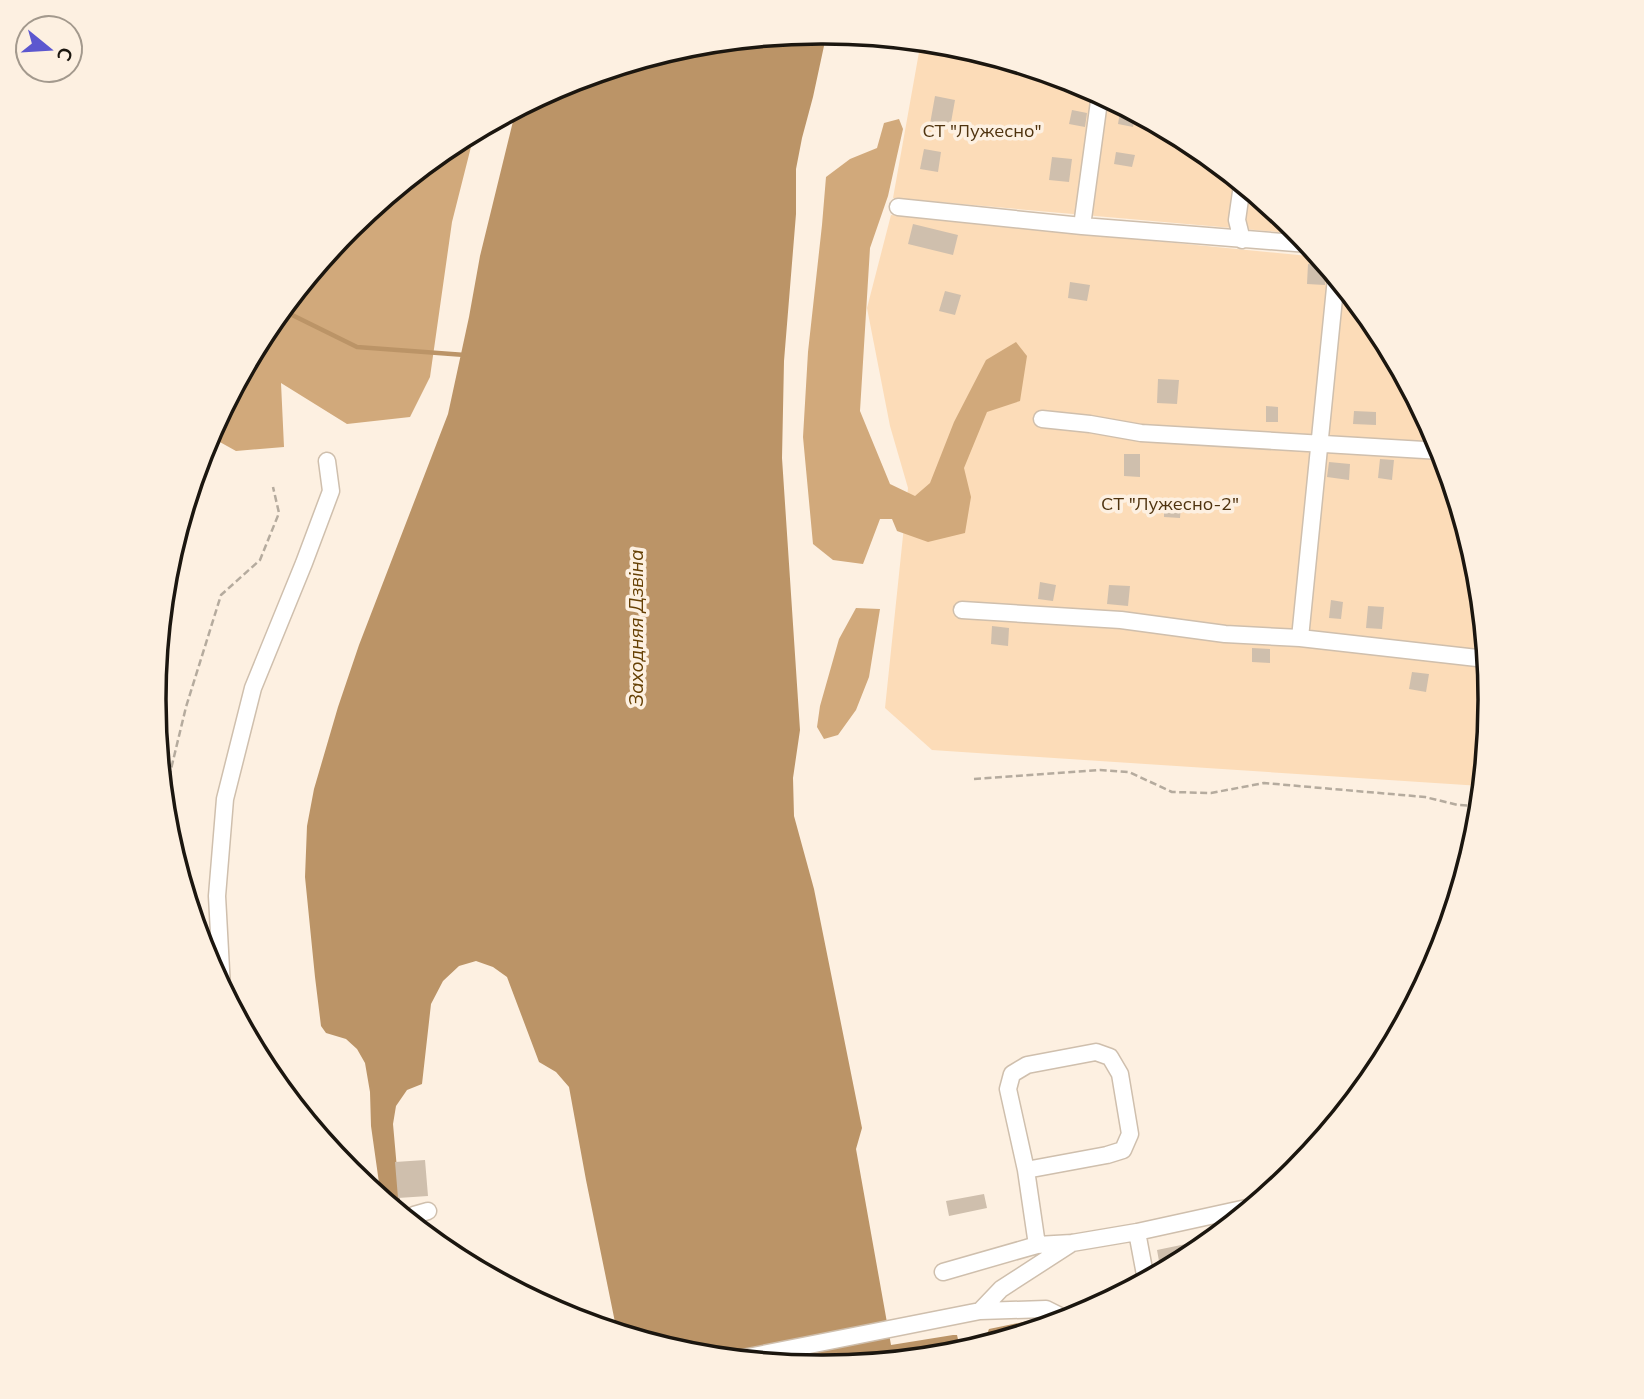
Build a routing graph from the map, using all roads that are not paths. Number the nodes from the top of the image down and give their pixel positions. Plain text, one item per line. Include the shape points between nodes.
1 (1098, 105) edge
2 (1240, 195) edge
3 (898, 207) dead end
4 (1082, 226) junction
5 (1242, 240) junction
6 (1293, 243) edge
7 (1335, 291) edge
8 (1042, 419) dead end
9 (1319, 444) junction
10 (1428, 450) edge
11 (327, 461) dead end
12 (962, 610) dead end
13 (1300, 638) junction
14 (1476, 658) edge
15 (220, 960) edge
16 (1026, 1170) junction
17 (428, 1211) dead end
18 (416, 1214) edge
19 (1229, 1214) edge
20 (1137, 1232) junction
21 (1072, 1243) junction
22 (1037, 1245) junction
23 (1144, 1270) edge
24 (943, 1272) dead end
25 (980, 1311) junction
26 (1053, 1312) edge
27 (769, 1353) edge

1 - 4 street
2 - 5 street via 1237,220
3 - 4 street
4 - 5 street
5 - 6 street
7 - 9 street
8 - 9 street via 1141,433
9 - 10 street
9 - 13 street
11 - 15 street via 331,491 253,688 225,799 217,896
12 - 13 street
13 - 14 street
16 - 16 street via 1123,1150 1130,1134 1121,1074 1110,1057 1096,1052 1027,1065 1012,1074 1008,1089
16 - 22 street
17 - 18 street
19 - 20 street
20 - 21 street
20 - 23 street
21 - 22 street
21 - 25 street via 1001,1289
22 - 24 street
25 - 26 street
25 - 27 street

